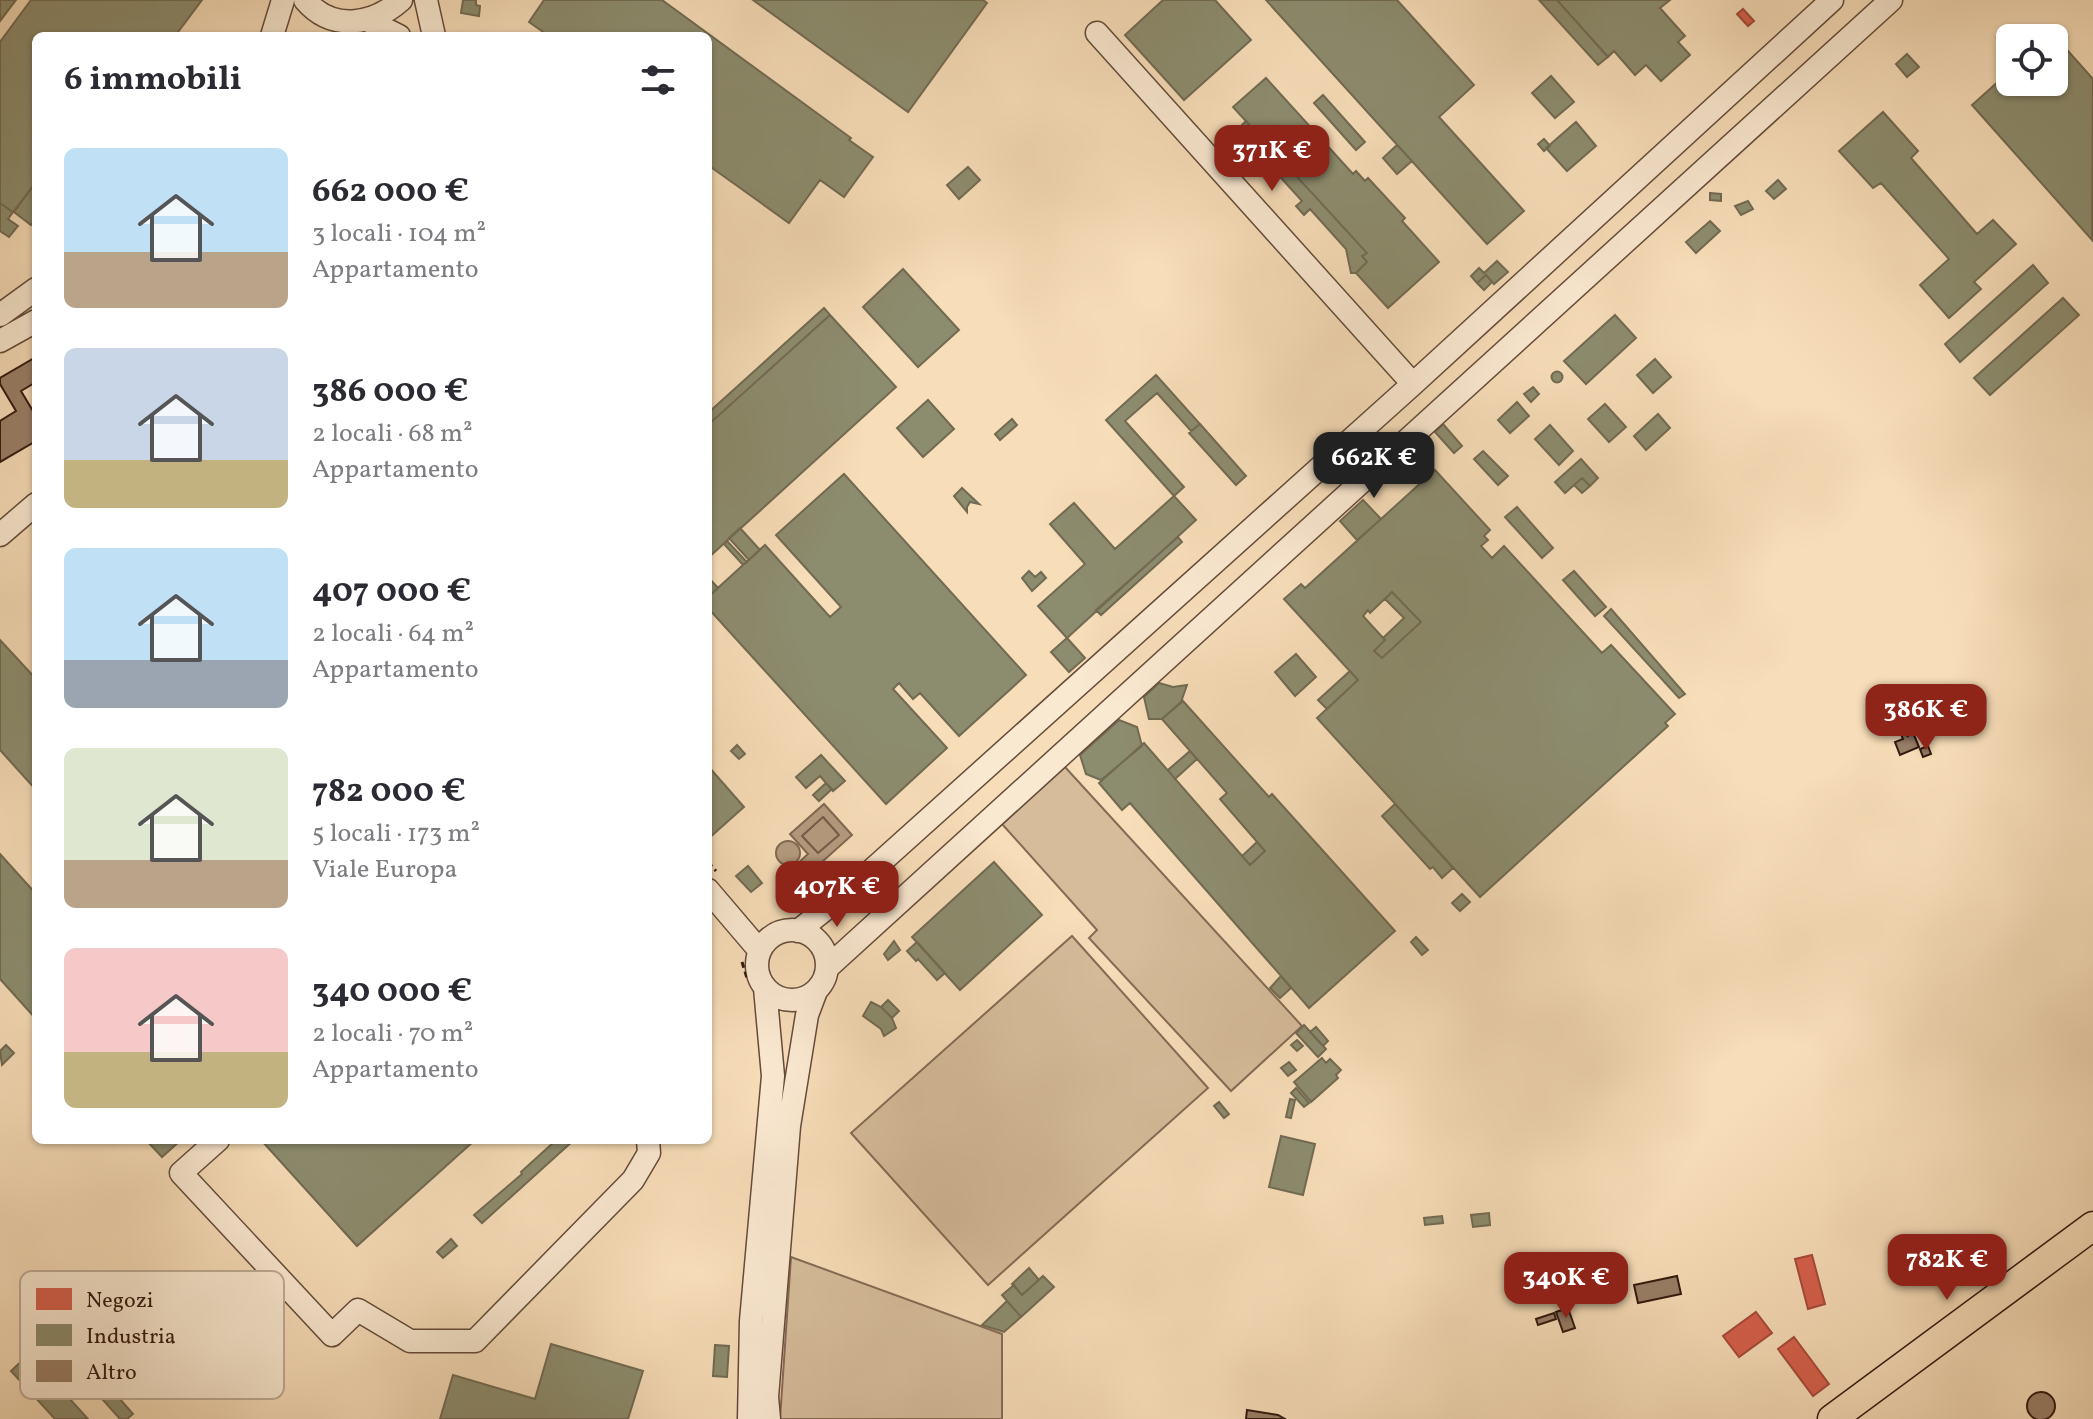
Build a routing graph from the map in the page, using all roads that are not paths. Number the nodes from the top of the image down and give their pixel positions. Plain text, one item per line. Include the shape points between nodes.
1 (283, 0) edge
2 (305, 0) edge
3 (401, 0) edge
4 (426, 0) edge
5 (1832, 0) edge
6 (1891, 0) edge
7 (367, 20) junction
8 (344, 21) junction
9 (273, 32) edge
10 (331, 32) edge
11 (391, 32) edge
12 (433, 32) edge
13 (1097, 33) dead end
14 (32, 292) edge
15 (0, 315) edge
16 (32, 323) edge
17 (0, 341) edge
18 (1413, 384) junction
19 (32, 507) edge
20 (0, 535) edge
21 (712, 895) edge
22 (798, 931) junction
23 (760, 951) junction
24 (827, 968) junction
25 (765, 988) junction
26 (816, 991) junction
27 (214, 1144) edge
28 (648, 1144) edge
29 (2093, 1226) edge
30 (272, 1271) edge
31 (284, 1284) edge
32 (749, 1419) edge
33 (769, 1419) edge
34 (1832, 1419) edge

1 - 9 street
2 - 8 street
3 - 7 street
4 - 12 street
5 - 18 street
6 - 24 street
7 - 8 street
7 - 11 street
8 - 10 street
13 - 18 street
14 - 15 street
16 - 17 street
18 - 22 street
19 - 20 street
21 - 23 street
22 - 23 street via 776,935
22 - 24 street via 816,940
23 - 25 street via 757,970
24 - 26 street
25 - 26 street via 795,1000
25 - 32 street via 773,1076 751,1321
26 - 33 street via 807,1015 789,1126
27 - 30 street via 181,1173
28 - 31 street via 649,1153 633,1180 475,1341 410,1341 358,1310 332,1335
29 - 34 main road

